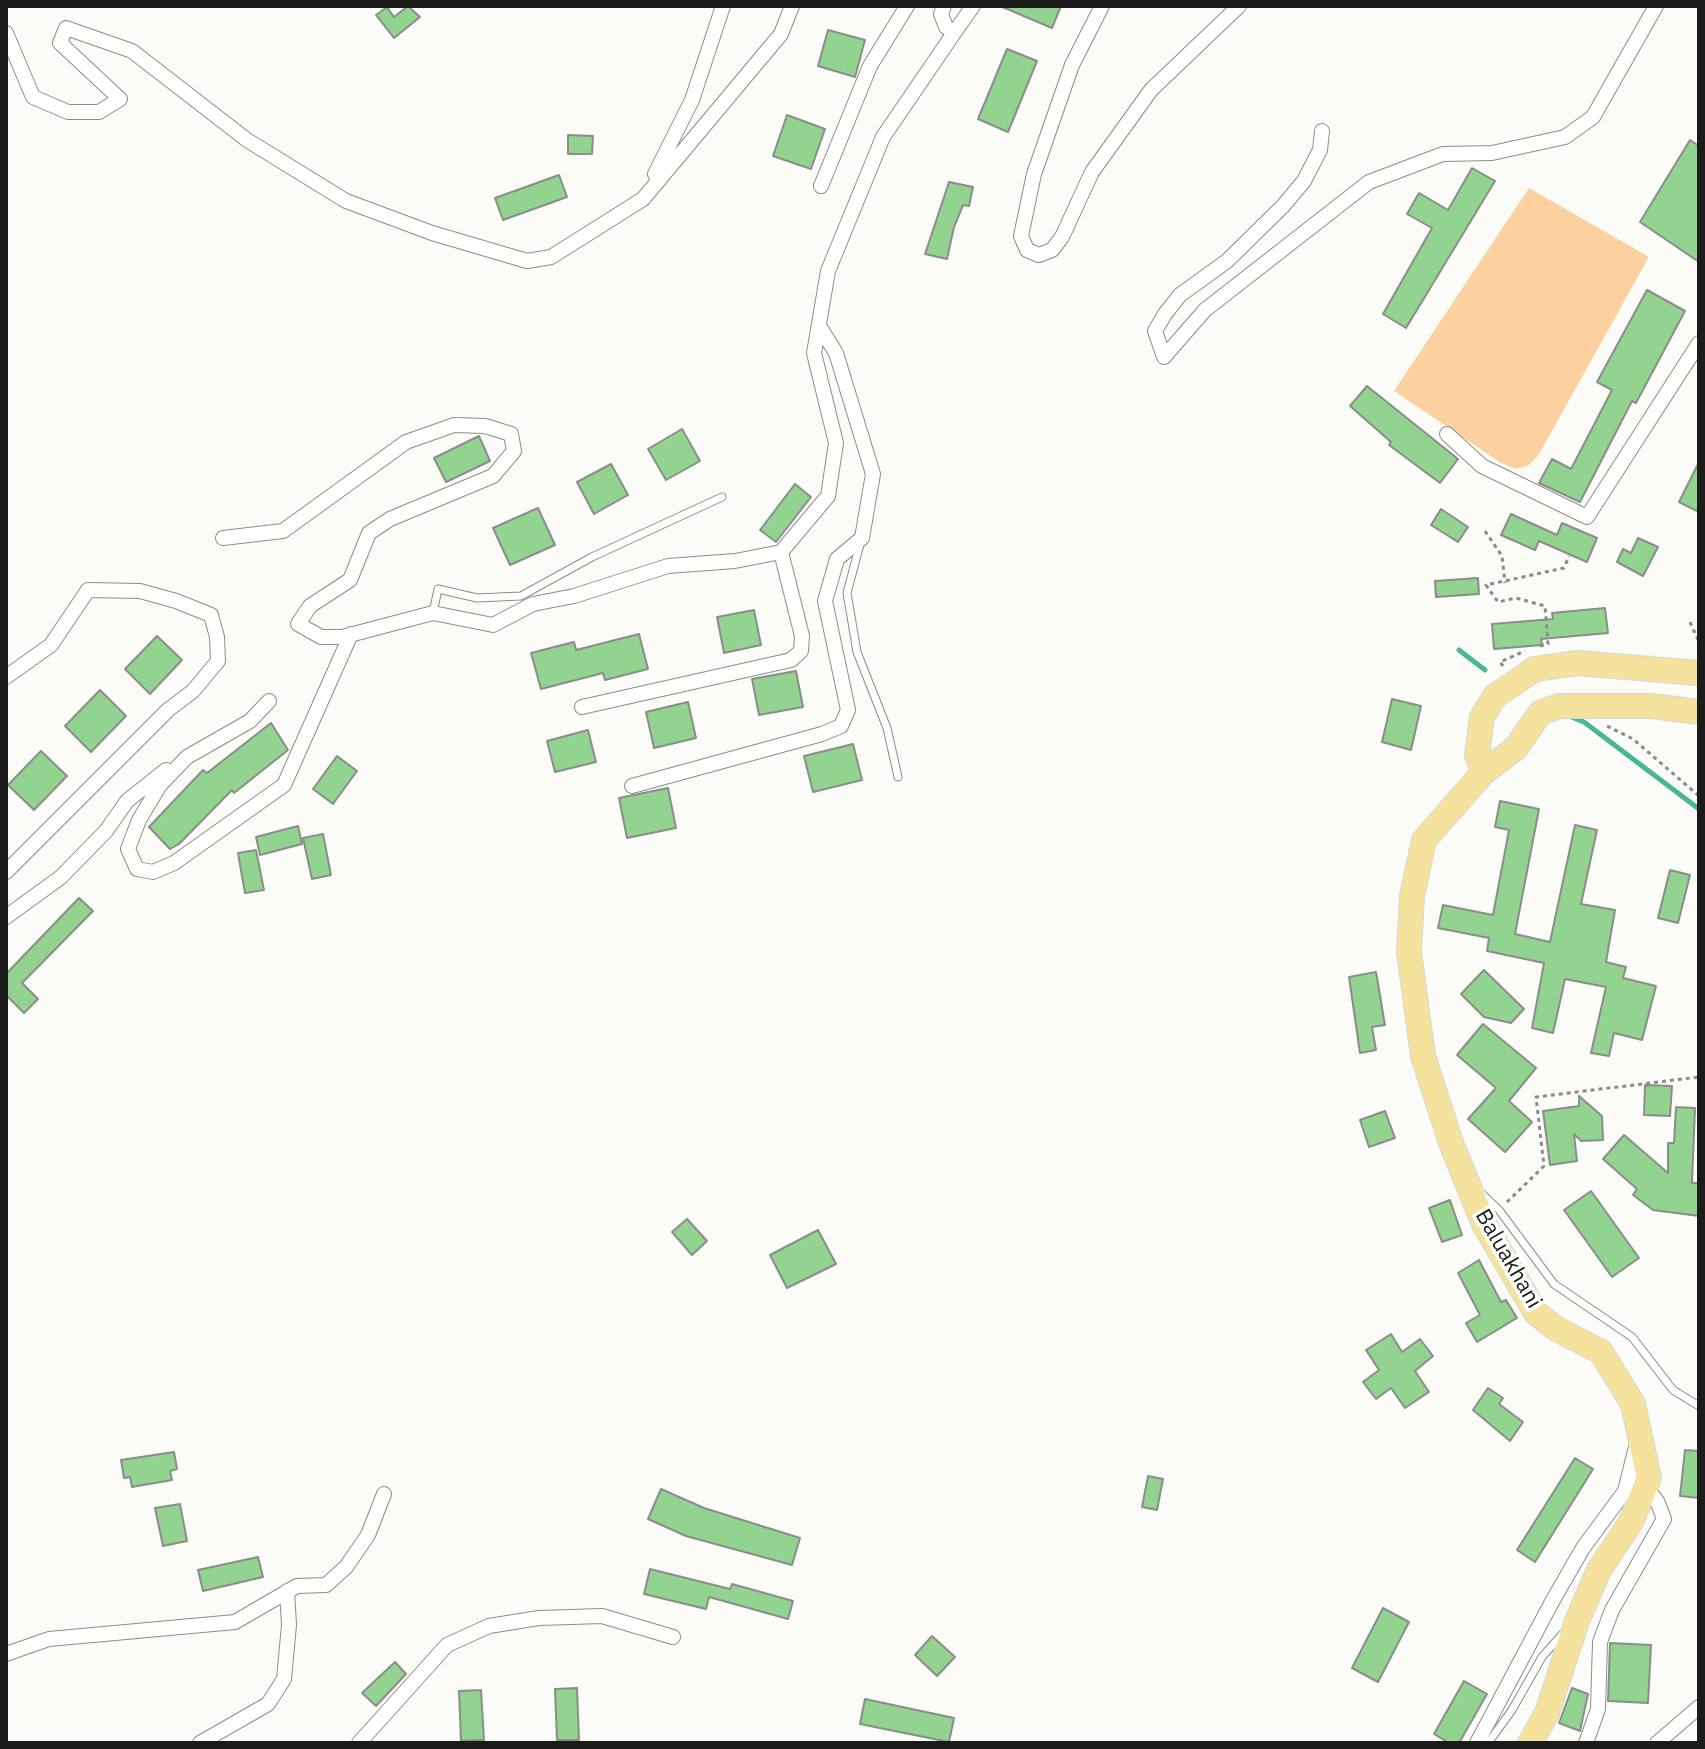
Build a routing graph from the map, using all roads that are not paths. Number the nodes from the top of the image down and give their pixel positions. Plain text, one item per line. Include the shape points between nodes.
1 (723, 6) edge
2 (792, 6) edge
3 (907, 6) edge
4 (944, 6) edge
5 (973, 6) edge
6 (1102, 6) edge
7 (1239, 6) edge
8 (1656, 6) edge
9 (6, 33) edge
10 (954, 33) junction
11 (1322, 131) dead end
12 (821, 186) dead end
13 (643, 199) junction
14 (821, 329) junction
15 (1699, 343) edge
16 (1447, 434) dead end
17 (722, 497) dead end
18 (223, 538) dead end
19 (862, 538) junction
20 (781, 552) junction
21 (433, 613) junction
22 (351, 634) junction
23 (1699, 673) edge
24 (6, 677) edge
25 (269, 701) dead end
26 (582, 707) dead end
27 (1699, 712) edge
28 (187, 757) junction
29 (1484, 772) junction
30 (898, 777) dead end
31 (632, 786) dead end
32 (6, 872) edge
33 (6, 917) edge
34 (1467, 1180) junction
35 (1699, 1406) edge
36 (1638, 1439) junction
37 (1645, 1486) junction
38 (384, 1494) dead end
39 (287, 1591) junction
40 (1577, 1621) junction
41 (673, 1637) dead end
42 (6, 1654) edge
43 (1699, 1707) edge
44 (200, 1743) edge
45 (359, 1743) edge
46 (1477, 1743) edge
47 (1488, 1743) edge
48 (1530, 1743) edge
49 (1586, 1743) edge
50 (1657, 1743) edge

1 - 13 street via 692,100
2 - 13 street via 781,34
3 - 12 street via 870,66
4 - 10 street via 941,14
5 - 10 street
6 - 7 street via 1072,65 1034,174 1021,236 1027,250 1039,255 1052,250 1062,237 1092,172 1151,90
8 - 11 street via 1618,78 1584,124 1565,137 1492,153 1443,154 1369,182 1205,310 1164,357 1155,331 1165,314 1283,206 1304,181 1320,150
9 - 13 street via 33,97 68,112 99,112 120,99 60,43 66,28 132,51 247,140 346,201 527,261 551,257
10 - 14 street via 883,137 828,271
14 - 19 street via 836,353 873,474
14 - 20 street via 814,353 836,443 828,496
15 - 16 street via 1587,517 1482,466
17 - 21 lane via 521,596 477,598 438,589
18 - 22 street via 283,531 406,442 454,425 511,434 514,451 493,476 369,533 350,580 310,606 298,624 321,637
19 - 30 lane via 847,593 857,652 887,728
19 - 31 street via 837,559 825,601 848,710 841,726
20 - 21 street via 668,566 533,604 493,625
20 - 26 street via 802,636 801,651 791,660
21 - 22 street
22 - 28 street via 284,785 174,863 153,872 137,869 128,849 139,820 160,785
23 - 29 main road via 1578,663 1535,669 1495,696 1482,717 1477,755
24 - 32 street via 51,645 88,590 140,591 176,601 211,615 217,637 218,661 193,691
25 - 28 street via 250,721
27 - 29 main road, Baluakhani via 1559,706 1540,713 1516,748
28 - 33 street via 127,801 61,877
29 - 34 main road, Baluakhani via 1424,840 1409,938 1423,1056
34 - 35 lane via 1499,1210 1554,1284 1632,1337 1673,1390
34 - 36 main road, Baluakhani via 1484,1224 1536,1313 1601,1352 1633,1404
36 - 37 main road via 1649,1478
36 - 46 street, Baluakhani via 1625,1491 1583,1548
37 - 40 main road
37 - 49 street via 1664,1519 1612,1610 1600,1642 1598,1709
38 - 39 street via 368,1535 346,1567 326,1585
39 - 42 street via 235,1622 49,1639
39 - 44 street via 284,1679 268,1704
40 - 47 lane via 1542,1657
40 - 48 main road via 1547,1713
41 - 45 street via 602,1616 489,1626 447,1645
43 - 50 street

